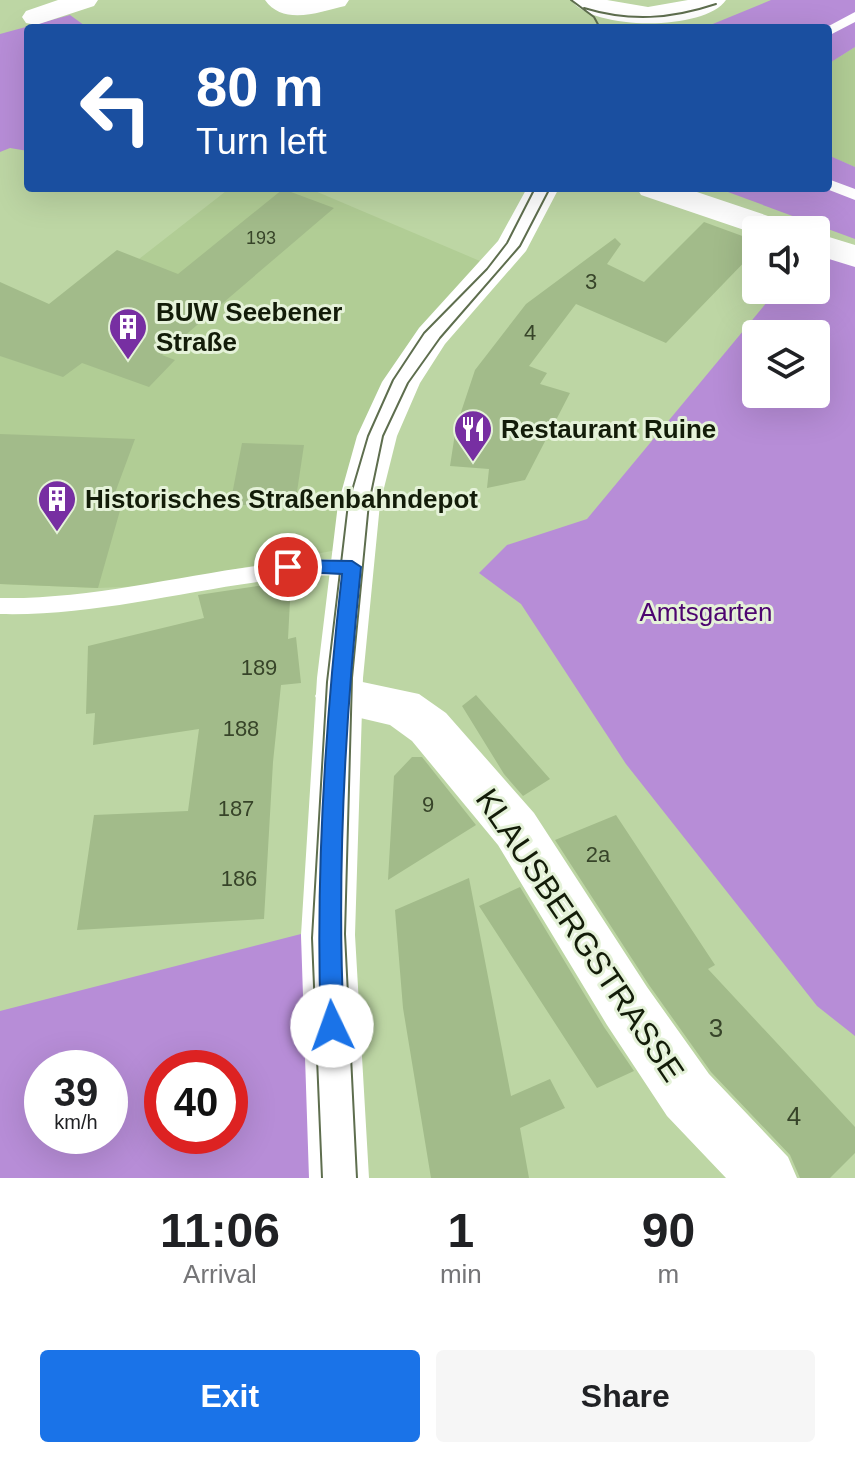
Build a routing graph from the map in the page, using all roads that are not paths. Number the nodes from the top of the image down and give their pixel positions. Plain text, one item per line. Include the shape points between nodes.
1 (84, 0) edge
2 (335, 0) edge
3 (585, 0) edge
4 (712, 0) edge
5 (282, 10) edge
6 (855, 16) edge
7 (36, 17) dead end
8 (635, 22) edge
9 (832, 30) edge
10 (832, 186) edge
11 (541, 192) edge
12 (665, 192) edge
13 (855, 195) edge
14 (742, 218) edge
15 (830, 248) edge
16 (855, 257) edge
17 (352, 567) junction
18 (0, 606) edge
19 (339, 696) junction
20 (339, 1178) edge
21 (767, 1178) edge

1 - 7 street
2 - 5 street
3 - 8 street
4 - 8 street
6 - 9 lane
10 - 13 lane
11 - 17 street via 514,244 432,336 401,382 370,462
12 - 14 street
15 - 16 street
17 - 18 lane via 288,567 111,599 50,607
17 - 19 street
19 - 20 street via 328,935
19 - 21 street, KLAUSBERGSTRASSE via 402,708 429,727 516,829 688,1095

